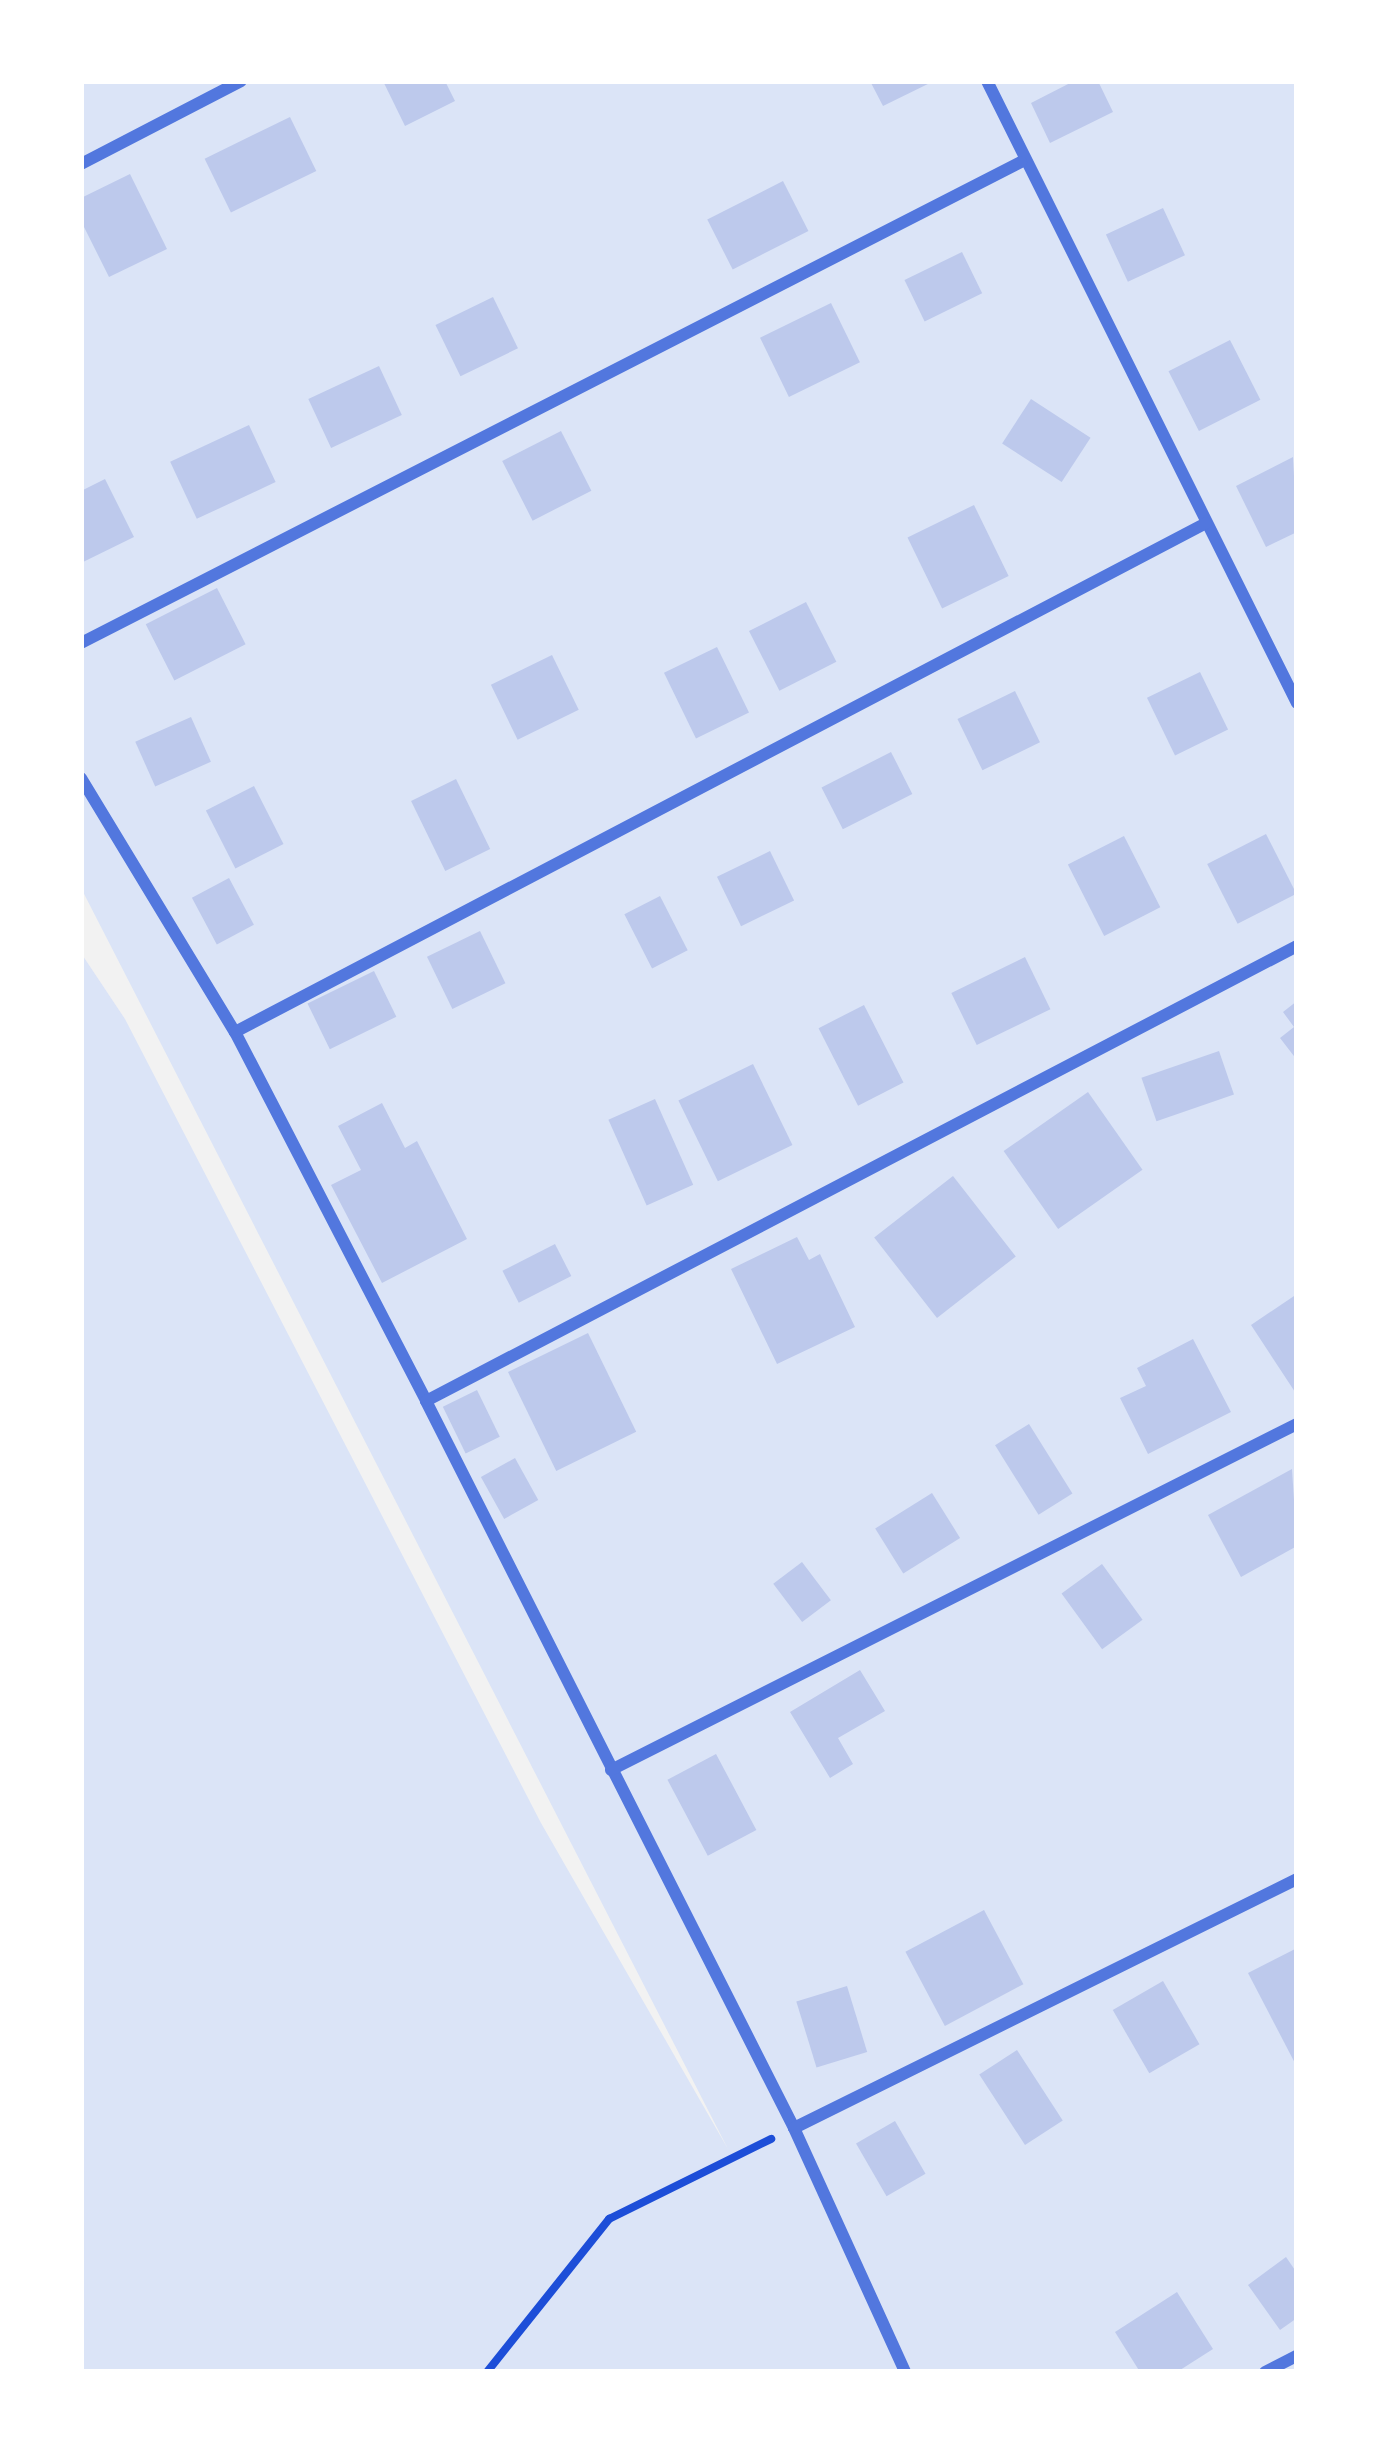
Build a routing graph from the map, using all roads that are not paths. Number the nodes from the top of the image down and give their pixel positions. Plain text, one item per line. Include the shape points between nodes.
1 (241, 81) edge
2 (987, 81) edge
3 (1021, 162) junction
4 (81, 164) edge
5 (1206, 523) junction
6 (81, 643) edge
7 (1297, 703) edge
8 (81, 778) edge
9 (1297, 946) edge
10 (235, 1032) junction
11 (426, 1401) junction
12 (1297, 1424) edge
13 (611, 1770) junction
14 (1297, 1879) edge
15 (794, 2128) junction
16 (1297, 2356) edge
17 (905, 2372) edge
18 (1264, 2372) edge

1 - 4 street
2 - 3 street
3 - 5 street
3 - 6 street
5 - 7 street
5 - 10 street
8 - 10 street
9 - 11 street
10 - 11 street
11 - 13 street
12 - 13 street
13 - 15 street
14 - 15 street
15 - 17 street
16 - 18 street

